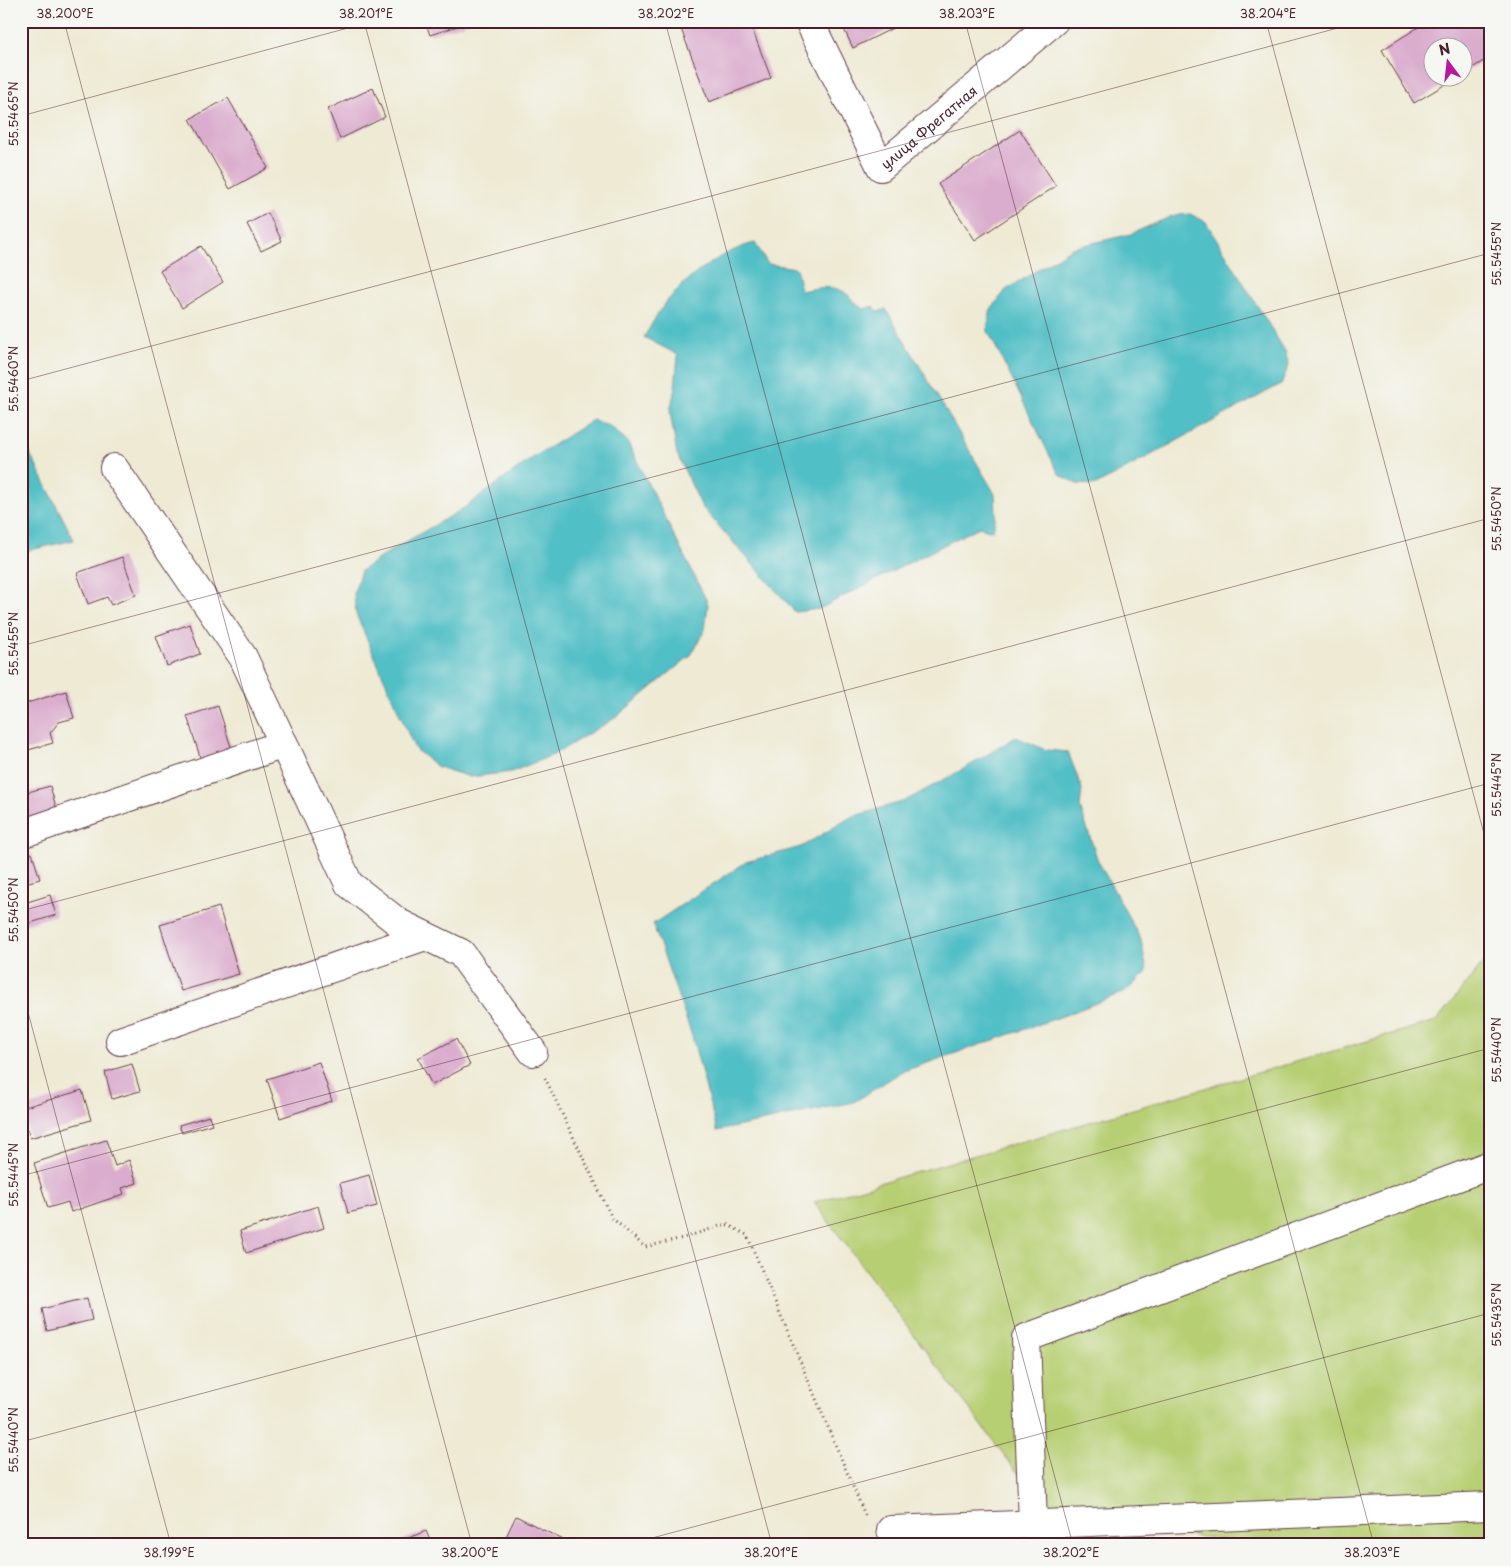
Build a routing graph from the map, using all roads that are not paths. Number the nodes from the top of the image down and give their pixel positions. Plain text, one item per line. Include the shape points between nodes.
1 (809, 21) edge
2 (1054, 21) edge
3 (114, 468) dead end
4 (284, 744) junction
5 (21, 834) edge
6 (425, 936) junction
7 (120, 1041) dead end
8 (533, 1052) road end
9 (1490, 1165) edge
10 (1490, 1506) edge
11 (1033, 1524) junction
12 (891, 1530) dead end

1 - 2 street, улица Фрегатная via 881,168
3 - 4 street via 243,657
4 - 5 street
4 - 6 street via 349,884 399,923
6 - 7 street
6 - 8 street via 461,953
9 - 11 street via 1026,1338
10 - 11 street
11 - 12 street

